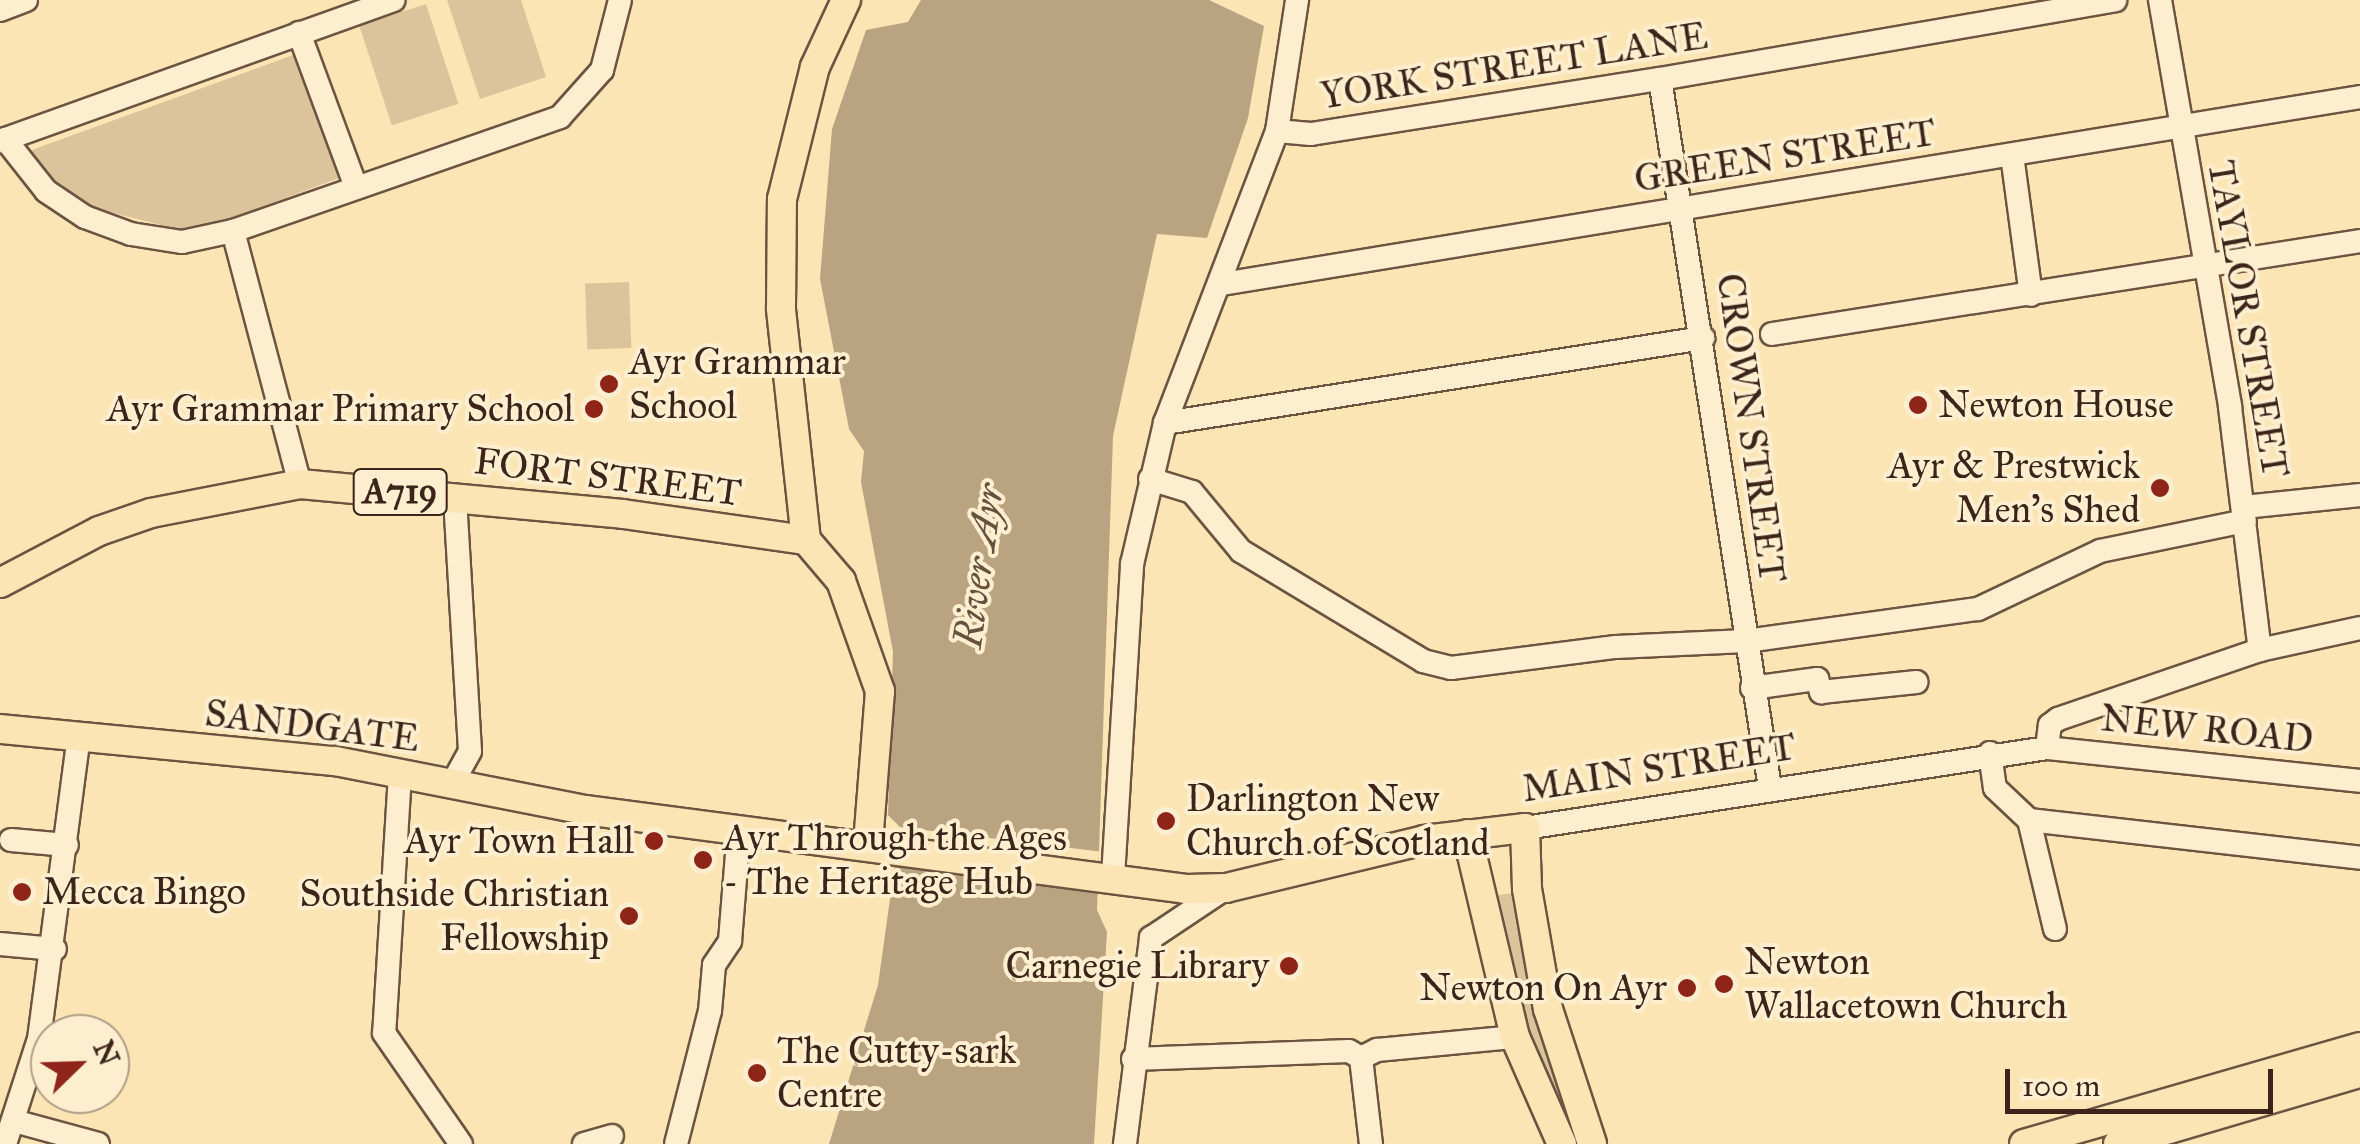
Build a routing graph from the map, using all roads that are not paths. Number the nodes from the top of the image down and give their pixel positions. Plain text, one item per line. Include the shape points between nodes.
1 (26, 0) edge
2 (394, 0) edge
3 (620, 0) edge
4 (846, 0) edge
5 (1298, 0) edge
6 (2115, 0) edge
7 (2160, 0) edge
8 (0, 10) edge
9 (299, 33) junction
10 (1660, 79) junction
11 (2360, 97) edge
12 (2180, 127) junction
13 (1278, 132) junction
14 (3, 140) edge
15 (2012, 155) junction
16 (356, 187) junction
17 (1683, 207) junction
18 (233, 231) junction
19 (2360, 240) edge
20 (2206, 264) junction
21 (1222, 284) junction
22 (2031, 295) junction
23 (1772, 334) dead end
24 (1704, 338) junction
25 (1165, 423) junction
26 (1150, 479) junction
27 (300, 484) junction
28 (2360, 495) edge
29 (456, 497) junction
30 (2245, 514) junction
31 (806, 540) junction
32 (3, 572) edge
33 (2360, 628) edge
34 (1746, 641) junction
35 (2260, 650) junction
36 (1916, 682) dead end
37 (1752, 688) junction
38 (0, 730) edge
39 (79, 737) junction
40 (2047, 748) junction
41 (1990, 753) junction
42 (400, 774) junction
43 (2360, 780) edge
44 (454, 782) junction
45 (1770, 788) junction
46 (2029, 820) junction
47 (739, 828) junction
48 (1525, 828) junction
49 (1467, 834) junction
50 (12, 840) dead end
51 (878, 844) junction
52 (67, 846) junction
53 (2360, 858) edge
54 (1108, 876) junction
55 (1226, 888) junction
56 (2054, 929) dead end
57 (0, 944) edge
58 (55, 949) junction
59 (1515, 1038) junction
60 (2360, 1047) edge
61 (1362, 1058) junction
62 (1134, 1059) junction
63 (2360, 1073) edge
64 (14, 1121) junction
65 (612, 1136) dead end
66 (6, 1144) edge
67 (98, 1144) edge
68 (461, 1144) edge
69 (584, 1144) edge
70 (676, 1144) edge
71 (1126, 1144) edge
72 (1371, 1144) edge
73 (1562, 1144) edge
74 (1592, 1144) edge
75 (2024, 1144) edge
76 (2118, 1144) edge

1 - 8 street
2 - 9 street
3 - 16 street via 602,70 560,116
4 - 31 main road via 815,68 781,217 781,308
5 - 13 street
6 - 10 street, YORK STREET LANE
7 - 12 street, TAYLOR STREET
9 - 14 street
9 - 16 street
10 - 13 street, YORK STREET LANE via 1311,134
10 - 17 street, CROWN STREET
11 - 12 street, GREEN STREET
12 - 15 street, GREEN STREET
12 - 20 street, TAYLOR STREET
13 - 21 street
14 - 18 street via 46,191 86,217 182,242
15 - 17 street, GREEN STREET
15 - 22 street
16 - 18 street
17 - 21 street, GREEN STREET
17 - 24 street, CROWN STREET
18 - 27 street
19 - 20 street
20 - 22 street
20 - 30 street, TAYLOR STREET
21 - 25 street
22 - 23 street
24 - 25 street
24 - 34 street, CROWN STREET
25 - 26 street
26 - 34 street via 1179,484 1241,551 1423,661 1451,668
26 - 54 street via 1132,564
27 - 29 main road, FORT STREET / A719
27 - 32 main road, FORT STREET / A719 via 151,513
28 - 30 street
29 - 31 main road, FORT STREET / A719
29 - 44 street via 470,751
30 - 34 street via 2100,550 1978,609
30 - 35 street, TAYLOR STREET
31 - 51 main road via 841,581 880,691
33 - 35 street
34 - 37 street, CROWN STREET
35 - 40 street via 2058,719 2050,725
36 - 37 street via 1821,692 1817,678
37 - 45 street, CROWN STREET
38 - 39 main road, SANDGATE
39 - 42 main road, SANDGATE via 335,761
39 - 52 street
40 - 41 street, MAIN STREET
40 - 43 street, NEW ROAD
41 - 45 street, MAIN STREET
41 - 46 street via 1994,788
42 - 44 main road, SANDGATE
42 - 68 street via 384,1032
44 - 47 main road, SANDGATE via 612,814
45 - 48 street, MAIN STREET
46 - 53 street
46 - 56 street
47 - 51 main road, SANDGATE
47 - 70 street via 730,941 714,965 710,1011
48 - 49 main road, MAIN STREET
48 - 74 main road via 1527,889 1548,1009
49 - 55 main road, MAIN STREET
49 - 59 main road
50 - 52 street
51 - 54 main road, MAIN STREET
52 - 58 street
54 - 55 main road, MAIN STREET via 1186,889
55 - 62 street via 1151,938
57 - 58 street
58 - 64 street via 40,1039
59 - 61 street via 1376,1050
59 - 73 main road
60 - 75 main road
61 - 62 street via 1349,1051
61 - 72 street
62 - 71 street
63 - 76 main road
64 - 66 street
64 - 67 street
65 - 69 street

